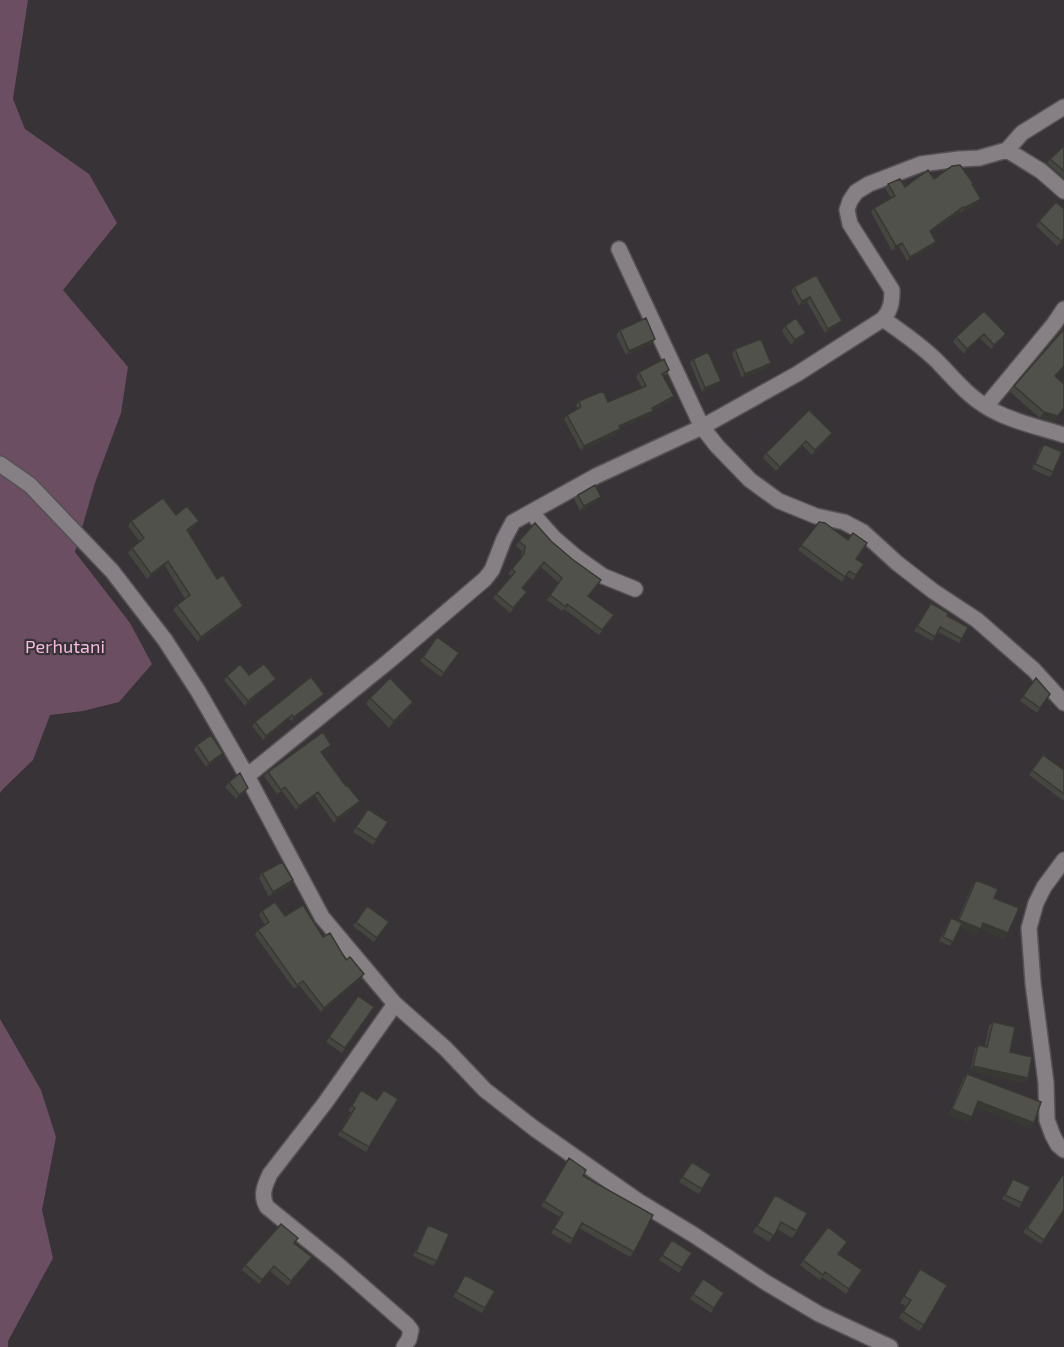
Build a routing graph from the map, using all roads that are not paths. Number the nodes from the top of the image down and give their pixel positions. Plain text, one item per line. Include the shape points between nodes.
1 (1064, 107) edge
2 (1007, 150) junction
3 (1064, 190) edge
4 (619, 249) dead end
5 (1064, 309) edge
6 (883, 319) junction
7 (986, 406) junction
8 (702, 427) junction
9 (1064, 435) edge
10 (0, 464) edge
11 (531, 512) junction
12 (635, 590) dead end
13 (1064, 703) edge
14 (247, 776) junction
15 (1064, 860) edge
16 (395, 1004) junction
17 (1064, 1150) edge
18 (404, 1347) edge
19 (890, 1347) edge

1 - 2 street via 1022,132
2 - 3 street
2 - 6 street via 979,158 921,164 856,192 847,210 850,224 892,290 889,313
4 - 8 street
5 - 7 street
6 - 7 street via 922,348 966,392
6 - 8 street via 797,374
7 - 9 street via 1012,419
8 - 11 street via 596,476
8 - 13 street via 750,480 779,501 844,522 862,532 933,591 977,620 1034,670
10 - 14 street via 30,485 112,571 165,640
11 - 12 street via 575,556 603,576
11 - 14 street via 513,522 492,570 484,579
14 - 16 street via 321,917
15 - 17 street via 1044,887 1029,928 1047,1120
16 - 18 street via 270,1174 263,1194 267,1207 408,1325 411,1330
16 - 19 street via 485,1090 638,1201 819,1314

